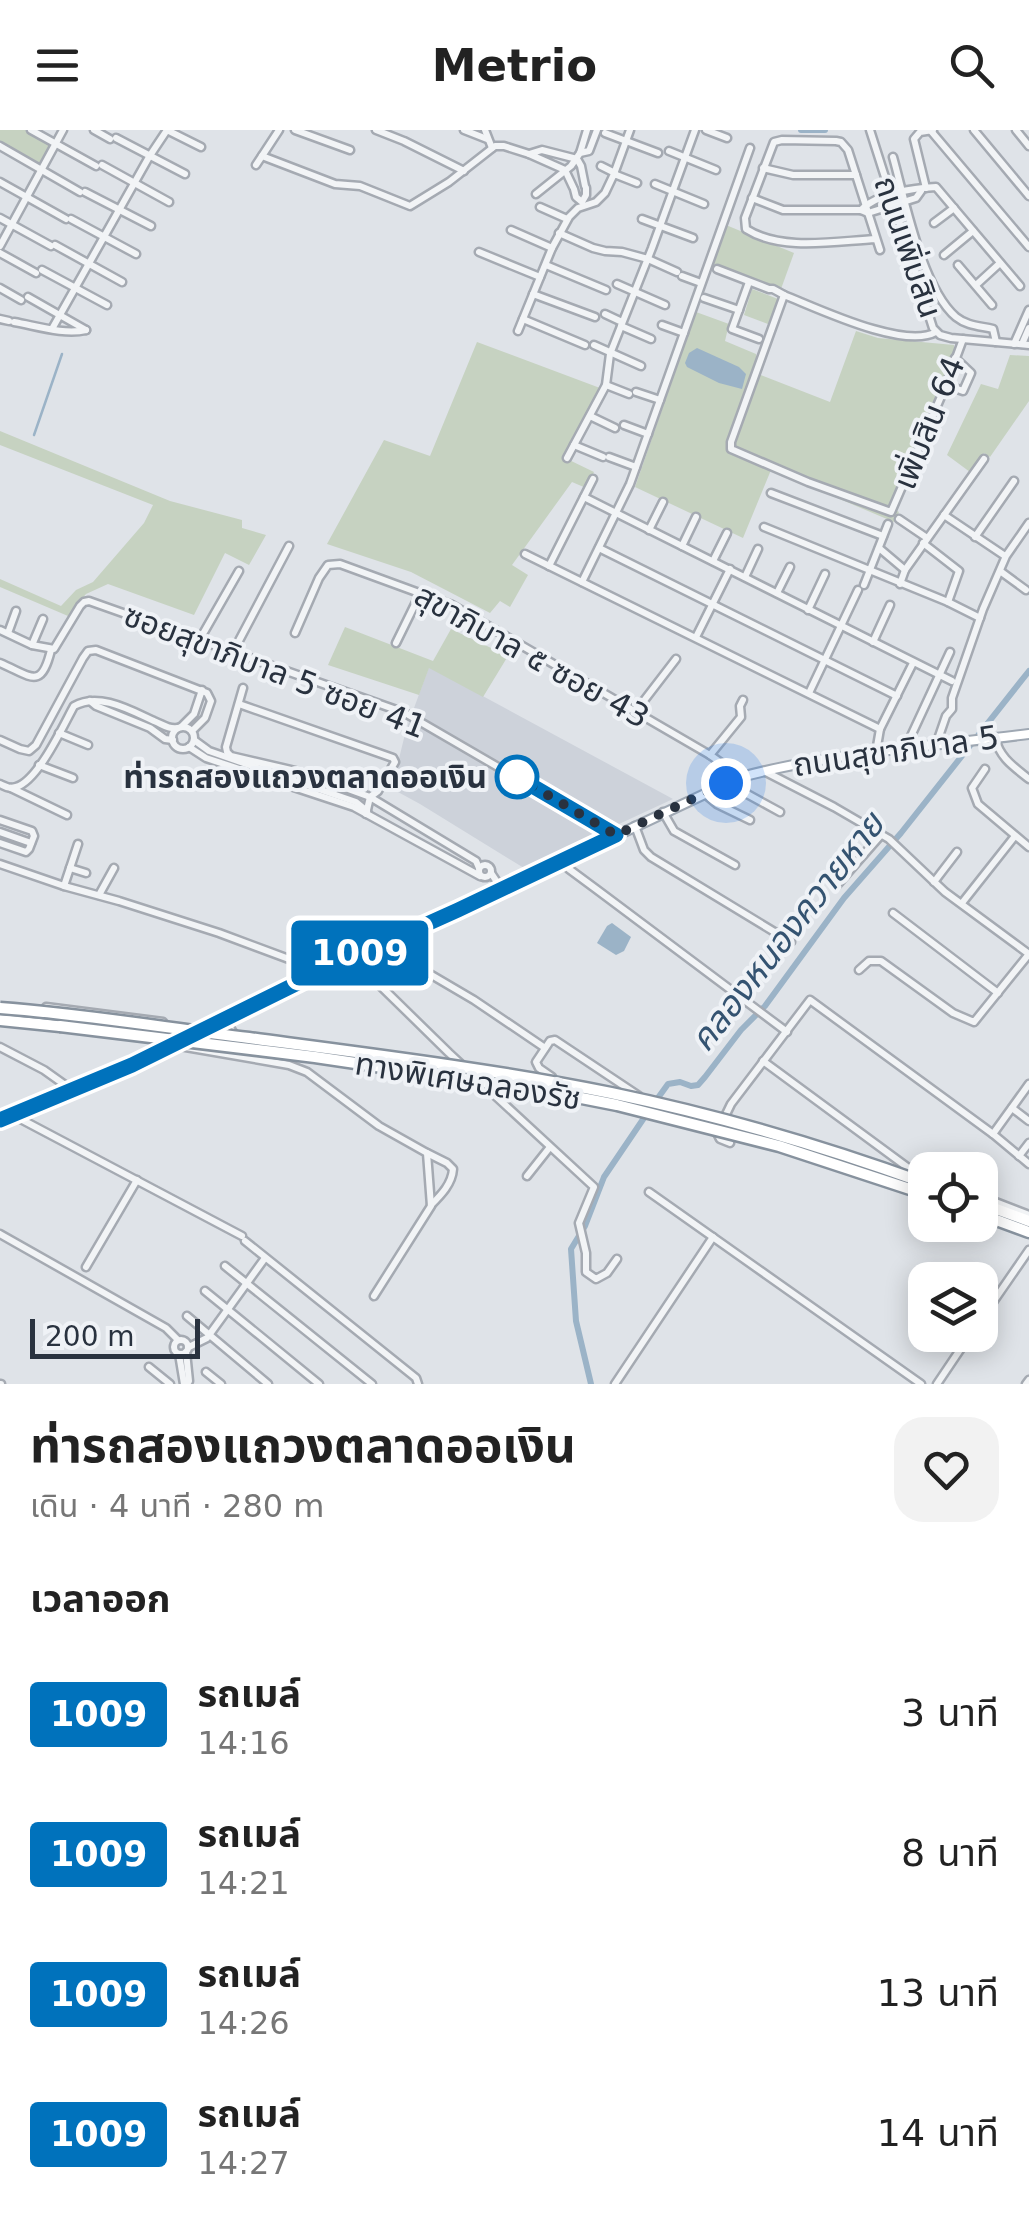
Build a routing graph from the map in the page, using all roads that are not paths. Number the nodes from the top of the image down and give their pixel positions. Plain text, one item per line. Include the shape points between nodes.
1 (31, 130) edge
2 (64, 130) edge
3 (94, 130) edge
4 (278, 130) edge
5 (296, 130) edge
6 (376, 130) edge
7 (464, 130) edge
8 (485, 130) edge
9 (587, 130) edge
10 (630, 130) edge
11 (695, 130) edge
12 (706, 130) edge
13 (933, 130) edge
14 (974, 130) edge
15 (1016, 130) edge
16 (601, 132) edge
17 (871, 134) edge
18 (726, 138) dead end
19 (486, 139) junction
20 (626, 141) junction
21 (56, 144) junction
22 (0, 146) edge
23 (1029, 146) edge
24 (201, 147) dead end
25 (492, 148) junction
26 (750, 148) dead end
27 (350, 150) dead end
28 (669, 151) dead end
29 (658, 152) dead end
30 (529, 154) junction
31 (262, 156) junction
32 (579, 156) junction
33 (149, 157) junction
34 (892, 157) dead end
35 (685, 158) junction
36 (256, 164) dead end
37 (600, 166) dead end
38 (764, 168) junction
39 (42, 170) junction
40 (464, 170) junction
41 (565, 170) junction
42 (716, 170) dead end
43 (185, 174) dead end
44 (614, 174) junction
45 (856, 175) junction
46 (0, 182) edge
47 (637, 183) dead end
48 (134, 184) junction
49 (655, 184) dead end
50 (924, 190) junction
51 (672, 192) junction
52 (902, 192) junction
53 (536, 194) dead end
54 (889, 195) junction
55 (1029, 196) edge
56 (26, 197) junction
57 (752, 198) junction
58 (169, 202) dead end
59 (905, 202) junction
60 (582, 204) junction
61 (704, 204) dead end
62 (892, 204) junction
63 (540, 206) dead end
64 (954, 208) junction
65 (119, 209) junction
66 (865, 209) junction
67 (0, 218) edge
68 (567, 219) junction
69 (642, 219) dead end
70 (934, 223) dead end
71 (12, 225) junction
72 (151, 226) dead end
73 (660, 227) junction
74 (511, 230) dead end
75 (974, 231) junction
76 (559, 233) junction
77 (104, 237) junction
78 (693, 238) dead end
79 (876, 239) junction
80 (1029, 247) edge
81 (552, 248) junction
82 (0, 249) edge
83 (880, 250) dead end
84 (480, 252) dead end
85 (136, 254) dead end
86 (944, 255) dead end
87 (648, 259) junction
88 (89, 263) junction
89 (1000, 263) junction
90 (546, 264) junction
91 (958, 264) dead end
92 (717, 269) dead end
93 (540, 277) junction
94 (122, 282) dead end
95 (701, 282) junction
96 (749, 282) junction
97 (617, 284) dead end
98 (976, 285) junction
99 (1020, 286) dead end
100 (0, 288) edge
101 (75, 288) junction
102 (606, 290) dead end
103 (634, 292) junction
104 (533, 294) junction
105 (784, 295) junction
106 (704, 298) dead end
107 (992, 304) dead end
108 (107, 305) dead end
109 (665, 305) dead end
110 (739, 310) junction
111 (1029, 310) edge
112 (60, 314) junction
113 (605, 314) dead end
114 (595, 317) dead end
115 (0, 319) edge
116 (522, 320) junction
117 (622, 324) junction
118 (662, 326) dead end
119 (1029, 328) edge
120 (52, 329) junction
121 (518, 330) dead end
122 (936, 332) junction
123 (684, 333) junction
124 (963, 338) junction
125 (652, 339) dead end
126 (759, 339) dead end
127 (996, 342) junction
128 (1022, 344) edge
129 (611, 352) junction
130 (955, 358) junction
131 (641, 366) dead end
132 (606, 385) junction
133 (946, 385) junction
134 (660, 400) junction
135 (590, 416) junction
136 (624, 425) dead end
137 (615, 428) dead end
138 (648, 434) junction
139 (574, 445) junction
140 (567, 458) dead end
141 (984, 459) dead end
142 (636, 467) junction
143 (593, 478) dead end
144 (1014, 482) dead end
145 (772, 492) dead end
146 (584, 497) junction
147 (663, 502) dead end
148 (617, 513) junction
149 (944, 514) junction
150 (696, 516) dead end
151 (898, 519) dead end
152 (1029, 522) edge
153 (888, 524) dead end
154 (764, 528) dead end
155 (649, 530) junction
156 (726, 533) dead end
157 (884, 536) junction
158 (975, 537) junction
159 (925, 540) junction
160 (289, 546) dead end
161 (682, 546) junction
162 (599, 548) junction
163 (879, 548) junction
164 (758, 549) dead end
165 (526, 554) dead end
166 (1006, 556) junction
167 (713, 561) junction
168 (550, 566) junction
169 (790, 568) dead end
170 (730, 570) junction
171 (906, 570) junction
172 (240, 571) dead end
173 (1000, 571) junction
174 (870, 572) junction
175 (825, 574) dead end
176 (745, 577) junction
177 (582, 582) junction
178 (900, 584) junction
179 (1026, 590) dead end
180 (422, 592) junction
181 (778, 594) junction
182 (948, 602) junction
183 (712, 605) junction
184 (890, 605) dead end
185 (808, 610) junction
186 (16, 611) dead end
187 (980, 618) junction
188 (44, 619) dead end
189 (840, 626) junction
190 (4, 631) edge
191 (295, 634) dead end
192 (696, 637) junction
193 (200, 639) junction
194 (873, 642) junction
195 (396, 643) dead end
196 (32, 644) junction
197 (51, 650) junction
198 (233, 652) junction
199 (950, 652) dead end
200 (676, 659) dead end
201 (825, 660) junction
202 (914, 662) junction
203 (0, 663) edge
204 (939, 675) junction
205 (952, 681) dead end
206 (244, 688) dead end
207 (202, 690) junction
208 (809, 693) junction
209 (897, 696) junction
210 (743, 700) dead end
211 (239, 704) junction
212 (636, 711) junction
213 (151, 724) junction
214 (179, 728) junction
215 (880, 729) junction
216 (59, 732) junction
217 (1029, 734) edge
218 (995, 738) junction
219 (192, 739) junction
220 (0, 740) edge
221 (172, 740) junction
222 (88, 745) dead end
223 (936, 745) junction
224 (911, 748) junction
225 (876, 752) junction
226 (710, 755) junction
227 (39, 766) junction
228 (985, 769) dead end
229 (763, 771) junction
230 (741, 776) junction
231 (72, 778) dead end
232 (1029, 778) edge
233 (726, 783) junction
234 (0, 784) edge
235 (10, 788) junction
236 (704, 793) junction
237 (375, 797) junction
238 (663, 812) junction
239 (780, 812) dead end
240 (370, 814) junction
241 (67, 816) dead end
242 (0, 820) edge
243 (750, 820) dead end
244 (635, 826) junction
245 (0, 832) edge
246 (616, 835) junction
247 (1015, 836) junction
248 (885, 837) junction
249 (31, 843) junction
250 (0, 844) edge
251 (78, 844) dead end
252 (1029, 847) edge
253 (958, 852) dead end
254 (562, 860) junction
255 (0, 864) edge
256 (735, 864) dead end
257 (70, 868) junction
258 (114, 868) dead end
259 (86, 873) dead end
260 (483, 874) junction
261 (934, 882) junction
262 (64, 886) junction
263 (836, 886) dead end
264 (497, 890) junction
265 (99, 895) junction
266 (962, 904) junction
267 (893, 913) dead end
268 (386, 942) junction
269 (791, 942) dead end
270 (1029, 954) edge
271 (351, 957) junction
272 (859, 970) dead end
273 (318, 973) junction
274 (998, 992) junction
275 (0, 1006) edge
276 (4, 1020) edge
277 (225, 1020) junction
278 (787, 1032) junction
279 (193, 1034) junction
280 (173, 1045) junction
281 (0, 1047) edge
282 (545, 1048) junction
283 (256, 1060) junction
284 (764, 1061) junction
285 (552, 1077) dead end
286 (1029, 1084) edge
287 (72, 1090) junction
288 (639, 1096) dead end
289 (1012, 1108) junction
290 (13, 1115) junction
291 (0, 1120) edge
292 (1029, 1121) edge
293 (993, 1134) junction
294 (730, 1143) dead end
295 (1029, 1143) edge
296 (550, 1147) junction
297 (428, 1154) junction
298 (1019, 1156) junction
299 (1029, 1164) edge
300 (908, 1168) edge
301 (908, 1175) edge
302 (527, 1176) dead end
303 (137, 1180) junction
304 (908, 1188) edge
305 (650, 1192) dead end
306 (430, 1206) junction
307 (998, 1207) edge
308 (1029, 1218) edge
309 (998, 1221) edge
310 (1029, 1232) edge
311 (0, 1234) edge
312 (713, 1237) junction
313 (1029, 1250) edge
314 (266, 1258) junction
315 (617, 1260) dead end
316 (225, 1266) dead end
317 (86, 1267) dead end
318 (246, 1282) junction
319 (205, 1291) dead end
320 (998, 1294) edge
321 (374, 1296) dead end
322 (226, 1309) junction
323 (188, 1316) dead end
324 (209, 1332) junction
325 (183, 1347) junction
326 (959, 1352) edge
327 (150, 1366) dead end
328 (206, 1372) dead end
329 (170, 1384) edge
330 (185, 1384) edge
331 (221, 1384) edge
332 (268, 1384) edge
333 (319, 1384) edge
334 (372, 1384) edge
335 (418, 1384) edge
336 (615, 1384) edge
337 (921, 1384) edge
338 (937, 1384) edge

1 - 21 street
2 - 21 street
3 - 33 street
4 - 31 street
5 - 27 street
6 - 40 street
7 - 19 street
8 - 19 street
9 - 32 street
10 - 20 street
11 - 35 street
12 - 18 street
13 - 50 street via 914,140
13 - 80 street
14 - 55 street
15 - 23 street
16 - 20 street
16 - 32 street
17 - 54 street, ถนนเพิ่มสิน
19 - 25 street
20 - 29 street
20 - 44 street
21 - 39 street
21 - 48 street
22 - 39 street
24 - 33 street via 167,130
25 - 30 street
25 - 40 street
26 - 95 street
28 - 35 street
30 - 32 street
30 - 41 street
31 - 36 street
31 - 40 street via 410,206
32 - 41 street
32 - 60 street via 586,187
33 - 43 street
33 - 48 street
34 - 52 street
35 - 42 street
35 - 51 street
37 - 44 street
38 - 45 street
38 - 45 street via 778,140 836,140 845,145
38 - 57 street
39 - 56 street
39 - 65 street
41 - 53 street
41 - 60 street
44 - 47 street
44 - 60 street via 606,194
45 - 66 street
46 - 56 street
48 - 58 street
48 - 65 street
49 - 51 street
50 - 52 street
50 - 59 street
50 - 64 street via 936,188
51 - 61 street
51 - 73 street
52 - 54 street
52 - 59 street
54 - 62 street, ถนนเพิ่มสิน
54 - 66 street
56 - 71 street
56 - 77 street
57 - 66 street via 783,210
57 - 79 street via 744,225 766,238
59 - 62 street
59 - 127 street via 931,282 954,315 994,329
60 - 68 street
62 - 66 street
62 - 122 street, ถนนเพิ่มสิน
63 - 68 street
64 - 70 street
64 - 75 street
65 - 72 street
65 - 77 street
66 - 79 street
67 - 71 street
68 - 76 street
69 - 73 street
71 - 82 street
71 - 88 street
73 - 78 street
73 - 87 street
74 - 81 street
75 - 86 street
75 - 89 street
76 - 81 street
76 - 87 street via 605,252
77 - 85 street
77 - 88 street
79 - 83 street
81 - 90 street
82 - 101 street
84 - 93 street
87 - 95 street
87 - 103 street
88 - 94 street
88 - 101 street
89 - 98 street
89 - 99 street
90 - 93 street
90 - 102 street
91 - 98 street
92 - 96 street
93 - 104 street
95 - 123 street
96 - 105 street
96 - 110 street
97 - 103 street
98 - 107 street
100 - 112 street
101 - 108 street
101 - 112 street
103 - 109 street
103 - 117 street
104 - 114 street
104 - 116 street
105 - 122 street via 877,331
105 - 133 street, เพิ่มสิน 64 via 732,449 890,512
106 - 110 street
110 - 126 street via 732,329
111 - 128 street
112 - 120 street
112 - 120 street via 86,330
113 - 117 street
115 - 120 street
116 - 121 street
116 - 129 street
117 - 125 street
117 - 129 street
118 - 123 street
119 - 128 street
122 - 124 street, ถนนเพิ่มสิน
123 - 134 street
124 - 127 street, ถนนเพิ่มสิน
124 - 130 street, เพิ่มสิน 64
127 - 128 street, ถนนเพิ่มสิน
129 - 131 street
129 - 132 street
130 - 133 street, เพิ่มสิน 64
130 - 133 street via 970,374 962,391
132 - 134 street
132 - 135 street
134 - 138 street
135 - 137 street
135 - 139 street
136 - 138 street
138 - 142 street
139 - 140 street
139 - 142 street
141 - 149 street
142 - 148 street
143 - 146 street
144 - 158 street
145 - 157 street
146 - 148 street
146 - 168 street
147 - 155 street
148 - 155 street
148 - 162 street
149 - 158 street
149 - 159 street
150 - 161 street
151 - 159 street
152 - 166 street
153 - 157 street
154 - 174 street
155 - 161 street
156 - 167 street
157 - 163 street
158 - 166 street
159 - 171 street
159 - 182 street via 959,571
160 - 198 street
161 - 167 street
162 - 177 street
162 - 183 street
163 - 171 street
163 - 174 street
164 - 176 street
165 - 168 street
166 - 173 street
167 - 170 street
168 - 177 street
169 - 181 street
170 - 176 street
170 - 183 street
171 - 178 street
172 - 193 street
173 - 179 street
173 - 187 street
174 - 178 street
174 - 189 street
175 - 185 street
176 - 181 street
177 - 192 street
178 - 182 street
180 - 191 street, สุขาภิบาล ๕ ซอย 43 via 328,564
180 - 195 street
180 - 212 street, สุขาภิบาล ๕ ซอย 43
181 - 185 street
182 - 187 street
183 - 192 street
183 - 201 street
184 - 194 street
185 - 189 street
186 - 190 street
187 - 223 street
188 - 196 street
189 - 194 street
189 - 201 street
190 - 196 street
192 - 208 street
193 - 197 street, ซอยสุขาภิบาล 5 ซอย 41 via 89,600
193 - 198 street, ซอยสุขาภิบาล 5 ซอย 41
194 - 202 street
196 - 197 street
197 - 203 street via 46,670 36,677
198 - 246 street, ซอยสุขาภิบาล 5 ซอย 41 via 404,713
199 - 204 street
200 - 212 street
201 - 208 street
201 - 209 street
202 - 204 street
202 - 209 street
204 - 205 street
204 - 224 street
206 - 211 street
207 - 214 street via 194,714
207 - 219 street via 211,701
207 - 220 street via 88,651 36,746 29,751
208 - 215 street
209 - 215 street
210 - 226 street via 741,718
211 - 237 street via 226,747 231,756
211 - 237 street via 390,754 395,762
212 - 226 street, สุขาภิบาล ๕ ซอย 43
213 - 214 street
213 - 216 street via 89,700 74,706
213 - 221 street
214 - 219 street
214 - 221 street
215 - 225 street
216 - 222 street
216 - 227 street
217 - 218 main road, ถนนสุขาภิบาล 5
218 - 223 main road, ถนนสุขาภิบาล 5
218 - 232 street via 1003,757
219 - 221 street via 180,748
219 - 240 street via 206,758
223 - 224 main road, ถนนสุขาภิบาล 5
224 - 225 main road, ถนนสุขาภิบาล 5
225 - 229 main road, ถนนสุขาภิบาล 5
226 - 230 street, สุขาภิบาล ๕ ซอย 43
227 - 231 street
227 - 235 street
228 - 247 street via 972,788 975,800
229 - 230 main road, ถนนสุขาภิบาล 5
229 - 248 street
230 - 233 main road, ถนนสุขาภิบาล 5
233 - 236 main road, ถนนสุขาภิบาล 5
233 - 239 street
234 - 235 street
235 - 241 street
236 - 238 main road, ถนนสุขาภิบาล 5
236 - 243 street
237 - 240 street
237 - 260 street via 476,861
238 - 244 main road, ถนนสุขาภิบาล 5
238 - 256 street via 674,830
240 - 260 street
242 - 249 street via 32,831
244 - 246 main road, ถนนสุขาภิบาล 5
244 - 269 street via 651,856
245 - 249 street
246 - 254 main road, ถนนสุขาภิบาล 5
247 - 252 street
247 - 266 street
248 - 261 street
248 - 263 street
249 - 250 street via 26,852
251 - 257 street
253 - 261 street
254 - 264 main road, ถนนสุขาภิบาล 5
254 - 278 street
255 - 262 street
257 - 259 street
257 - 262 street
258 - 265 street
260 - 264 street
261 - 266 street
262 - 265 street
264 - 268 main road, ถนนสุขาภิบาล 5
265 - 273 street
266 - 270 street
267 - 274 street
268 - 271 main road, ถนนสุขาภิบาล 5
268 - 282 street
270 - 274 street
271 - 273 main road, ถนนสุขาภิบาล 5
271 - 296 street
272 - 274 street via 881,961 974,1022
273 - 277 main road, ถนนสุขาภิบาล 5
275 - 279 street via 170,1023
275 - 301 highway, ทางพิเศษฉลองรัช, bridge via 552,1082 697,1113
276 - 304 highway, ทางพิเศษฉลองรัช, bridge via 584,1098 779,1146
277 - 279 main road, ถนนสุขาภิบาล 5
277 - 283 street
278 - 284 street
278 - 293 street via 810,1000
279 - 280 main road, ถนนสุขาภิบาล 5
280 - 283 street
280 - 287 main road, ถนนสุขาภิบาล 5
281 - 287 street
282 - 285 street via 536,1065
282 - 288 street via 555,1040
283 - 297 street via 307,1072
284 - 294 street via 726,1111 717,1133
284 - 300 street
286 - 289 street
287 - 290 main road, ถนนสุขาภิบาล 5
289 - 292 street
289 - 293 street
290 - 291 main road, ถนนสุขาภิบาล 5
290 - 303 street
293 - 298 street
295 - 298 street
296 - 302 street
296 - 315 street via 594,1187 579,1223 590,1276 601,1278
297 - 306 street
297 - 306 street via 453,1170
298 - 299 street
303 - 314 street
303 - 317 street
305 - 312 street
306 - 321 street
307 - 308 highway
309 - 310 highway
311 - 325 street via 166,1328
312 - 336 street
312 - 337 street
313 - 320 street
314 - 318 street
314 - 335 street
316 - 318 street
318 - 322 street
318 - 334 street
319 - 322 street
322 - 324 street
322 - 333 street
323 - 324 street
324 - 325 street
324 - 332 street
325 - 330 street
326 - 338 street
327 - 329 street
328 - 331 street

